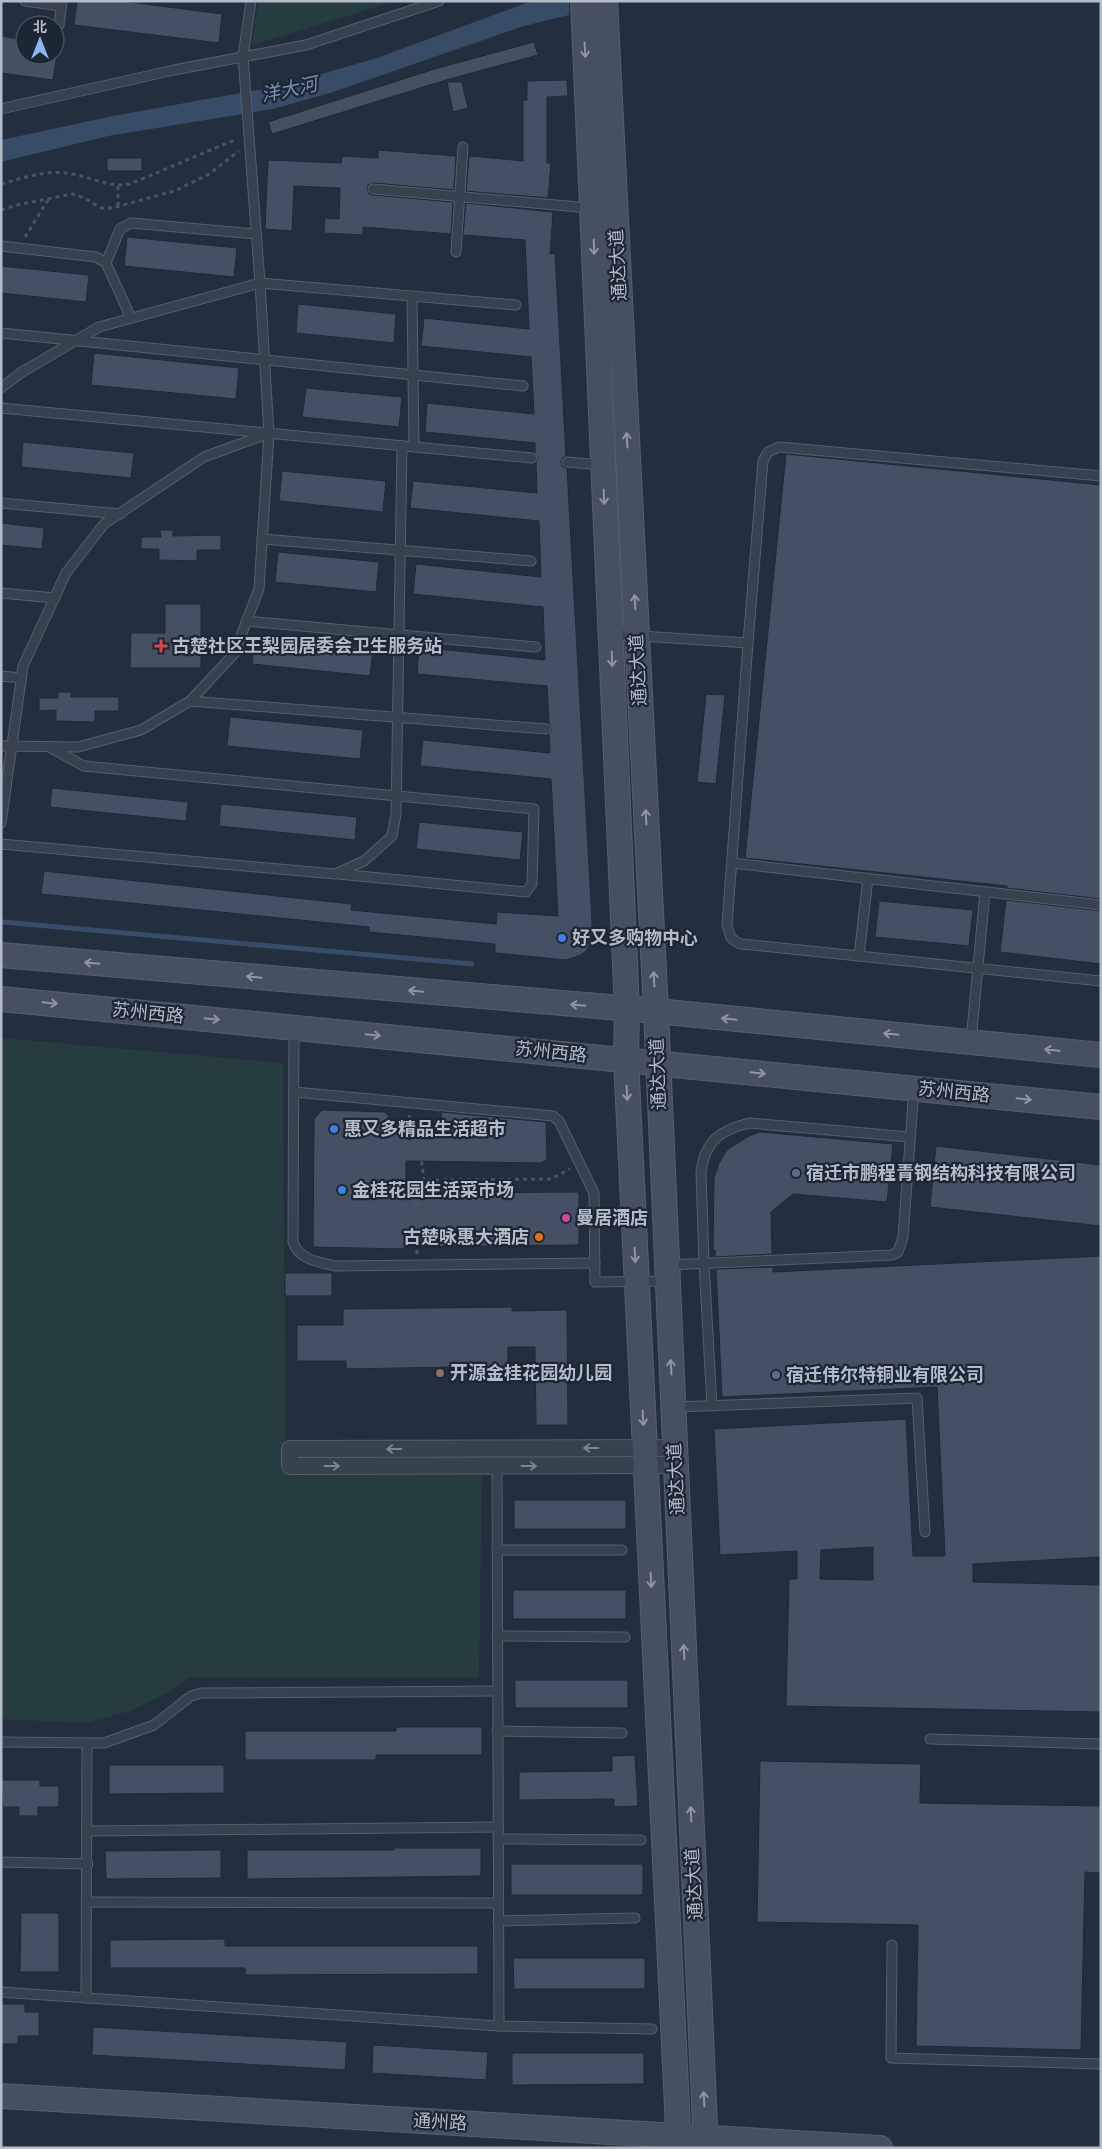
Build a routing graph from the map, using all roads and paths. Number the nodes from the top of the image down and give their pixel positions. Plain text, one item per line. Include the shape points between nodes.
1 (24, 1) edge
2 (251, 1) edge
3 (439, 1) edge
4 (583, 1) edge
5 (605, 1) edge
6 (62, 4) edge
7 (243, 56) junction
8 (1, 109) edge
9 (249, 138) junction
10 (463, 147) dead end
11 (1, 184) edge
12 (118, 186) junction
13 (373, 190) dead end
14 (458, 197) junction
15 (49, 198) junction
16 (118, 206) junction
17 (604, 208) junction
18 (1, 210) edge
19 (256, 234) junction
20 (1, 246) edge
21 (18, 248) junction
22 (456, 252) dead end
23 (106, 263) junction
24 (260, 283) junction
25 (412, 296) junction
26 (516, 305) dead end
27 (131, 318) junction
28 (1, 333) edge
29 (76, 340) junction
30 (264, 360) junction
31 (413, 374) junction
32 (523, 386) dead end
33 (1, 388) edge
34 (1, 408) edge
35 (269, 434) junction
36 (402, 446) junction
37 (414, 447) junction
38 (532, 458) dead end
39 (567, 462) dead end
40 (616, 466) junction
41 (1101, 476) edge
42 (1, 503) edge
43 (120, 514) junction
44 (262, 538) junction
45 (400, 550) junction
46 (531, 561) dead end
47 (1, 592) edge
48 (55, 598) junction
49 (246, 621) junction
50 (399, 634) junction
51 (610, 634) junction
52 (637, 636) junction
53 (748, 643) junction
54 (536, 647) dead end
55 (1, 676) edge
56 (21, 678) junction
57 (190, 701) junction
58 (398, 717) junction
59 (546, 729) dead end
60 (1, 746) edge
61 (12, 747) junction
62 (49, 747) junction
63 (397, 796) junction
64 (1, 823) edge
65 (1, 844) edge
66 (732, 863) junction
67 (335, 874) junction
68 (868, 878) junction
69 (985, 892) junction
70 (1101, 905) edge
71 (1, 955) edge
72 (859, 956) junction
73 (978, 969) junction
74 (1101, 981) edge
75 (1, 998) edge
76 (627, 1009) junction
77 (656, 1012) junction
78 (294, 1027) junction
79 (970, 1042) junction
80 (1101, 1055) edge
81 (626, 1059) junction
82 (657, 1062) junction
83 (914, 1088) junction
84 (294, 1092) junction
85 (404, 1102) junction
86 (1101, 1107) edge
87 (910, 1138) junction
88 (581, 1163) junction
89 (424, 1180) junction
90 (595, 1263) junction
91 (417, 1264) junction
92 (704, 1264) junction
93 (667, 1273) junction
94 (636, 1282) junction
95 (712, 1406) junction
96 (673, 1407) junction
97 (483, 1448) junction
98 (429, 1449) junction
99 (645, 1457) junction
100 (675, 1457) junction
101 (429, 1466) junction
102 (490, 1466) junction
103 (925, 1532) dead end
104 (497, 1550) junction
105 (622, 1550) dead end
106 (497, 1636) junction
107 (625, 1637) dead end
108 (498, 1691) junction
109 (498, 1731) junction
110 (622, 1732) dead end
111 (930, 1739) dead end
112 (1, 1742) edge
113 (87, 1744) junction
114 (1101, 1744) edge
115 (498, 1827) junction
116 (88, 1832) junction
117 (498, 1839) junction
118 (642, 1840) dead end
119 (1, 1862) edge
120 (88, 1864) junction
121 (88, 1902) junction
122 (498, 1903) junction
123 (635, 1918) dead end
124 (498, 1921) junction
125 (892, 1945) dead end
126 (1, 1992) edge
127 (86, 1998) junction
128 (499, 2026) junction
129 (652, 2029) dead end
130 (1101, 2064) edge
131 (1, 2096) edge
132 (679, 2142) edge
133 (706, 2143) edge
134 (880, 2148) edge

1 - 6 lane
2 - 7 lane
3 - 7 lane via 306,45
4 -> 17 main road, 通达大道
5 - 17 main road, 通达大道
7 - 8 lane
7 - 9 lane
9 - 12 path via 192,156
9 - 16 path via 209,174 174,191
9 - 19 lane
10 - 14 lane
11 - 12 path via 43,172 72,174
12 - 16 path
13 - 14 lane
14 - 17 lane
14 - 22 lane
15 - 16 path via 72,194 101,208
15 - 18 path
15 - 21 path
17 - 40 main road, 通达大道
19 - 23 lane via 131,222 120,229
19 - 24 lane
20 - 21 lane
21 - 23 lane via 96,257
23 - 27 lane
24 - 25 lane
24 - 27 lane
24 - 30 lane
25 - 26 lane
25 - 31 lane
27 - 29 lane via 99,327
28 - 29 lane
29 - 30 lane
29 - 33 lane
30 - 31 lane
30 - 35 lane
31 - 32 lane
31 - 37 lane
34 - 35 lane
35 - 36 lane
35 - 43 lane via 204,457
35 - 44 lane
36 - 37 lane
36 - 45 lane
37 - 38 lane
39 - 40 lane
40 -> 51 main road, 通达大道
52 -> 40 main road, 通达大道
41 - 53 lane via 779,447 768,452 763,462
42 - 43 lane
43 - 48 lane via 104,524 66,573
44 - 45 lane
44 - 49 lane via 259,589
45 - 46 lane
45 - 50 lane
47 - 48 lane
48 - 56 lane via 23,666
49 - 50 lane
49 - 57 lane via 234,654
50 - 54 lane
50 - 58 lane
51 - 52 lane
51 -> 76 main road, 通达大道
52 - 53 lane
77 -> 52 main road, 通达大道
53 - 66 lane
55 - 56 lane
56 - 61 lane
57 - 58 lane
57 - 62 lane via 141,730 78,747
58 - 59 lane
58 - 63 lane
60 - 61 lane
61 - 62 lane
61 - 64 lane
62 - 63 lane via 84,766
63 - 67 lane via 392,836 364,861
63 - 67 lane via 534,809 532,884 526,892
65 - 67 lane
66 - 68 lane
66 - 72 lane via 727,925 731,938 746,944
68 - 69 lane
68 - 72 lane
69 - 70 lane
69 - 73 lane
76 -> 71 main road
72 - 73 lane
73 - 74 lane
73 - 79 lane
75 -> 78 main road, 苏州西路
76 - 77 main road
76 - 81 main road, 通达大道
79 -> 77 main road
77 - 82 main road, 通达大道
78 -> 81 main road, 苏州西路
78 - 84 lane
80 -> 79 main road
81 - 82 main road, 苏州西路
81 -> 94 main road, 通达大道
82 -> 83 main road, 苏州西路
82 - 93 main road, 通达大道
83 -> 86 main road, 苏州西路
83 - 87 lane
84 - 85 lane
84 - 91 lane via 295,1249 310,1260 335,1266
85 - 88 lane via 553,1116 560,1121
85 - 89 path via 420,1151
87 - 92 lane via 903,1237 898,1252 892,1255
87 - 92 lane via 763,1123 749,1123 727,1130 716,1137 703,1158
88 - 89 path via 551,1179
88 - 90 lane via 594,1194
89 - 91 path via 416,1191
90 - 91 lane
90 - 94 lane via 595,1282
92 - 93 lane
92 - 95 lane
93 - 94 lane
96 -> 93 main road, 通达大道
94 -> 99 main road, 通达大道
95 - 96 lane
95 - 103 lane via 917,1398
96 - 100 main road, 通达大道
97 - 98 street
99 -> 97 street
97 - 102 street
98 - 101 street
98 -> 101 street via 290,1449 290,1466
99 - 100 street
102 -> 99 street
99 -> 132 main road, 通达大道
133 -> 100 main road, 通达大道
101 - 102 street
102 - 104 lane
104 - 105 lane
104 - 106 lane
106 - 107 lane
106 - 108 lane
108 - 109 lane
108 - 113 lane via 202,1693 191,1696 154,1725 104,1743
109 - 110 lane
109 - 115 lane
111 - 114 lane
112 - 113 lane
113 - 116 lane
115 - 116 lane
115 - 117 lane
116 - 120 lane
117 - 118 lane
117 - 122 lane
119 - 120 lane
120 - 121 lane
121 - 122 lane
121 - 127 lane
122 - 124 lane
123 - 124 lane
124 - 128 lane
125 - 130 lane via 891,2058
126 - 127 lane
127 - 128 lane
128 - 129 lane
131 - 132 main road, 通州路
132 - 133 main road, 通州路
133 - 134 main road, 通州路

